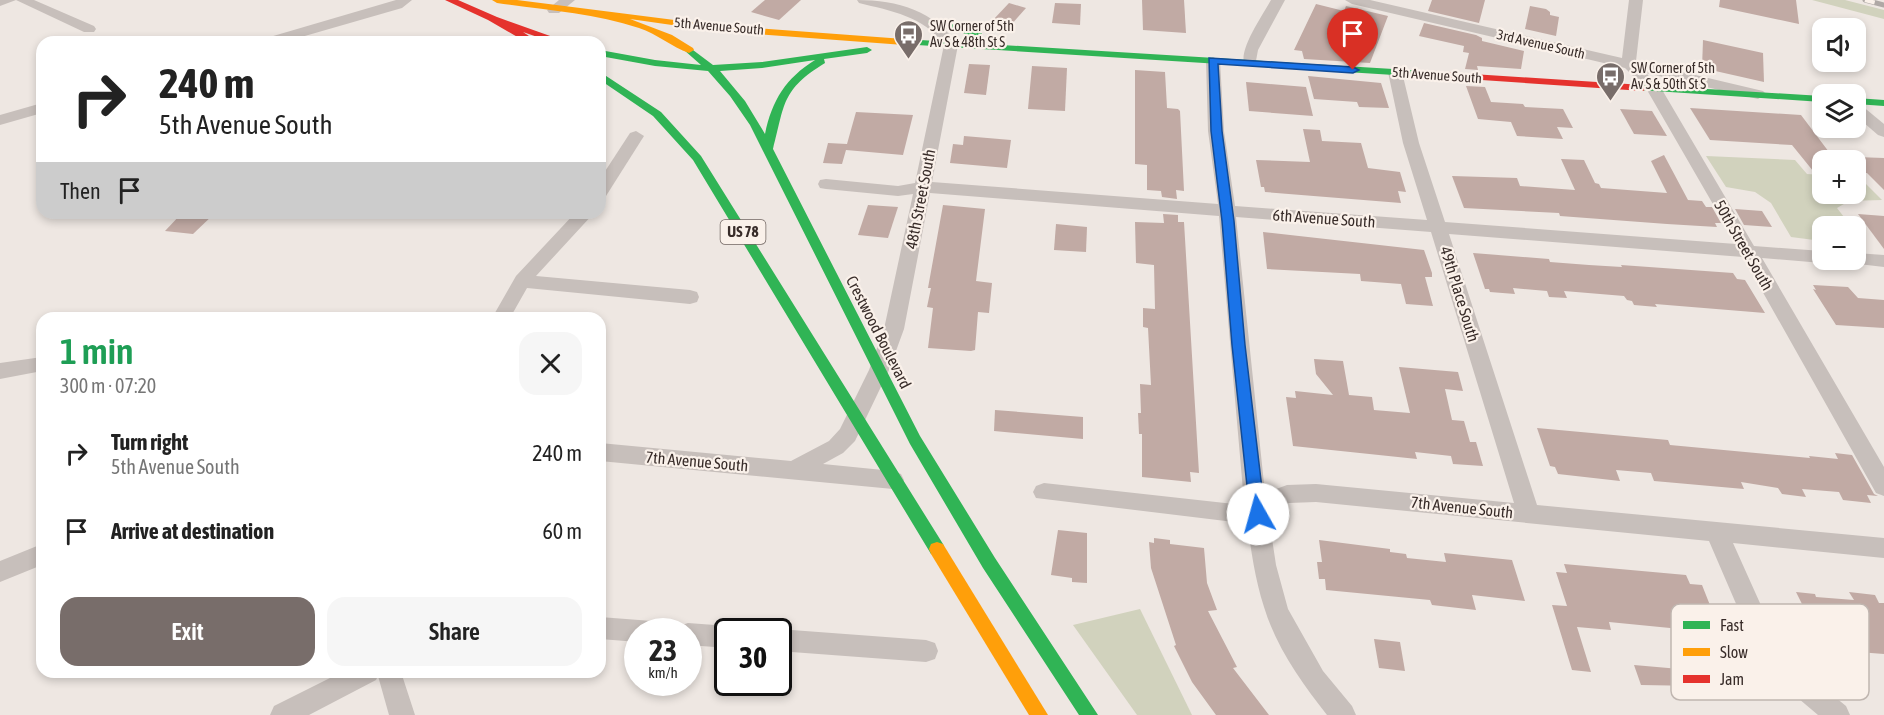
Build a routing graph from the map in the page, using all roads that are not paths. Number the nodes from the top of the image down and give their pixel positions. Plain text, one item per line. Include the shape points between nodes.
1 (10, 0) edge
2 (23, 0) edge
3 (405, 0) edge
4 (450, 0) edge
5 (496, 0) edge
6 (568, 0) edge
7 (864, 0) edge
8 (923, 0) edge
9 (1278, 0) edge
10 (1352, 0) edge
11 (1636, 0) edge
12 (0, 3) edge
13 (554, 10) junction
14 (911, 12) junction
15 (599, 15) junction
16 (492, 18) junction
17 (933, 22) junction
18 (89, 29) dead end
19 (289, 36) edge
20 (523, 36) edge
21 (544, 36) edge
22 (947, 44) junction
23 (1034, 49) junction
24 (852, 51) junction
25 (606, 54) edge
26 (1212, 61) junction
27 (1250, 63) junction
28 (1629, 63) junction
29 (713, 68) junction
30 (1395, 72) junction
31 (606, 79) edge
32 (1653, 88) junction
33 (1765, 95) junction
34 (1812, 98) edge
35 (1866, 102) edge
36 (1884, 103) edge
37 (36, 110) edge
38 (1866, 117) edge
39 (0, 120) edge
40 (1884, 132) edge
41 (636, 136) dead end
42 (768, 148) junction
43 (606, 180) edge
44 (826, 184) dead end
45 (923, 187) junction
46 (1227, 211) junction
47 (579, 219) edge
48 (1439, 227) junction
49 (1748, 252) junction
50 (1812, 256) edge
51 (1866, 260) edge
52 (1884, 261) edge
53 (522, 281) junction
54 (690, 297) dead end
55 (504, 312) edge
56 (36, 365) edge
57 (879, 370) junction
58 (0, 371) edge
59 (856, 416) junction
60 (606, 453) edge
61 (794, 470) junction
62 (893, 480) junction
63 (1884, 487) edge
64 (1044, 492) dead end
65 (1256, 508) junction
66 (1529, 514) junction
67 (1716, 531) junction
68 (1884, 548) edge
69 (36, 557) edge
70 (0, 572) edge
71 (1748, 604) edge
72 (606, 628) edge
73 (624, 630) edge
74 (792, 641) edge
75 (926, 651) dead end
76 (355, 678) edge
77 (390, 678) edge
78 (1819, 700) edge
79 (284, 715) edge
80 (402, 715) edge
81 (1039, 715) edge
82 (1089, 715) edge
83 (1343, 715) edge
84 (1837, 715) edge

1 - 12 street
2 - 18 street
3 - 19 street
4 - 16 street
5 - 13 street, 5th Avenue South
6 - 13 street
7 - 14 street
8 - 14 street
9 - 27 street via 1251,50
10 - 28 street, 3rd Avenue South
11 - 28 street
13 - 15 street, 5th Avenue South
14 - 17 street
15 - 22 street, 5th Avenue South via 714,28
15 - 29 street, Crestwood Boulevard via 661,35
16 - 20 street
16 - 21 street
17 - 22 street via 942,30
17 - 23 street
22 - 23 street, 5th Avenue South
22 - 24 street, 5th Avenue South
22 - 45 street, 48th Street South
23 - 26 street, 5th Avenue South
24 - 29 street, 5th Avenue South via 766,65
24 - 42 street via 815,64 787,84 776,105
25 - 29 street, 5th Avenue South via 672,66
26 - 27 street, 5th Avenue South
26 - 46 street
27 - 30 street, 5th Avenue South
28 - 32 street, 50th Street South
28 - 33 street, 3rd Avenue South
29 - 42 street, Crestwood Boulevard via 739,100
30 - 32 street, 5th Avenue South
30 - 48 street, 49th Place South via 1411,143
31 - 59 street, US 78 via 657,114 698,158
32 - 33 street, 5th Avenue South
32 - 49 street, 50th Street South
33 - 34 street, 5th Avenue South
35 - 36 street
37 - 39 street
38 - 40 street
41 - 43 street
42 - 57 street, Crestwood Boulevard
44 - 45 street, 6th Avenue South via 898,191
45 - 46 street, 6th Avenue South
45 - 57 street, 48th Street South via 894,329
46 - 48 street, 6th Avenue South
46 - 65 street
47 - 53 street
48 - 49 street, 6th Avenue South
48 - 66 street, 49th Place South
49 - 50 street, 6th Avenue South
49 - 63 street, 50th Street South
51 - 52 street
53 - 54 street
53 - 55 street
56 - 58 street
57 - 59 street, 48th Street South
57 - 82 street, Crestwood Boulevard via 949,499
59 - 61 street via 848,435 836,447
59 - 62 street, US 78
60 - 61 street, 7th Avenue South
61 - 62 street, 7th Avenue South
62 - 81 street, US 78
64 - 65 street, 7th Avenue South via 1234,513
65 - 66 street, 7th Avenue South via 1287,494 1316,493
65 - 83 street via 1276,609 1299,656
66 - 67 street, 7th Avenue South
67 - 68 street, 7th Avenue South
67 - 71 street
69 - 70 street
72 - 73 street
74 - 75 street
76 - 79 street
77 - 80 street
78 - 84 street

